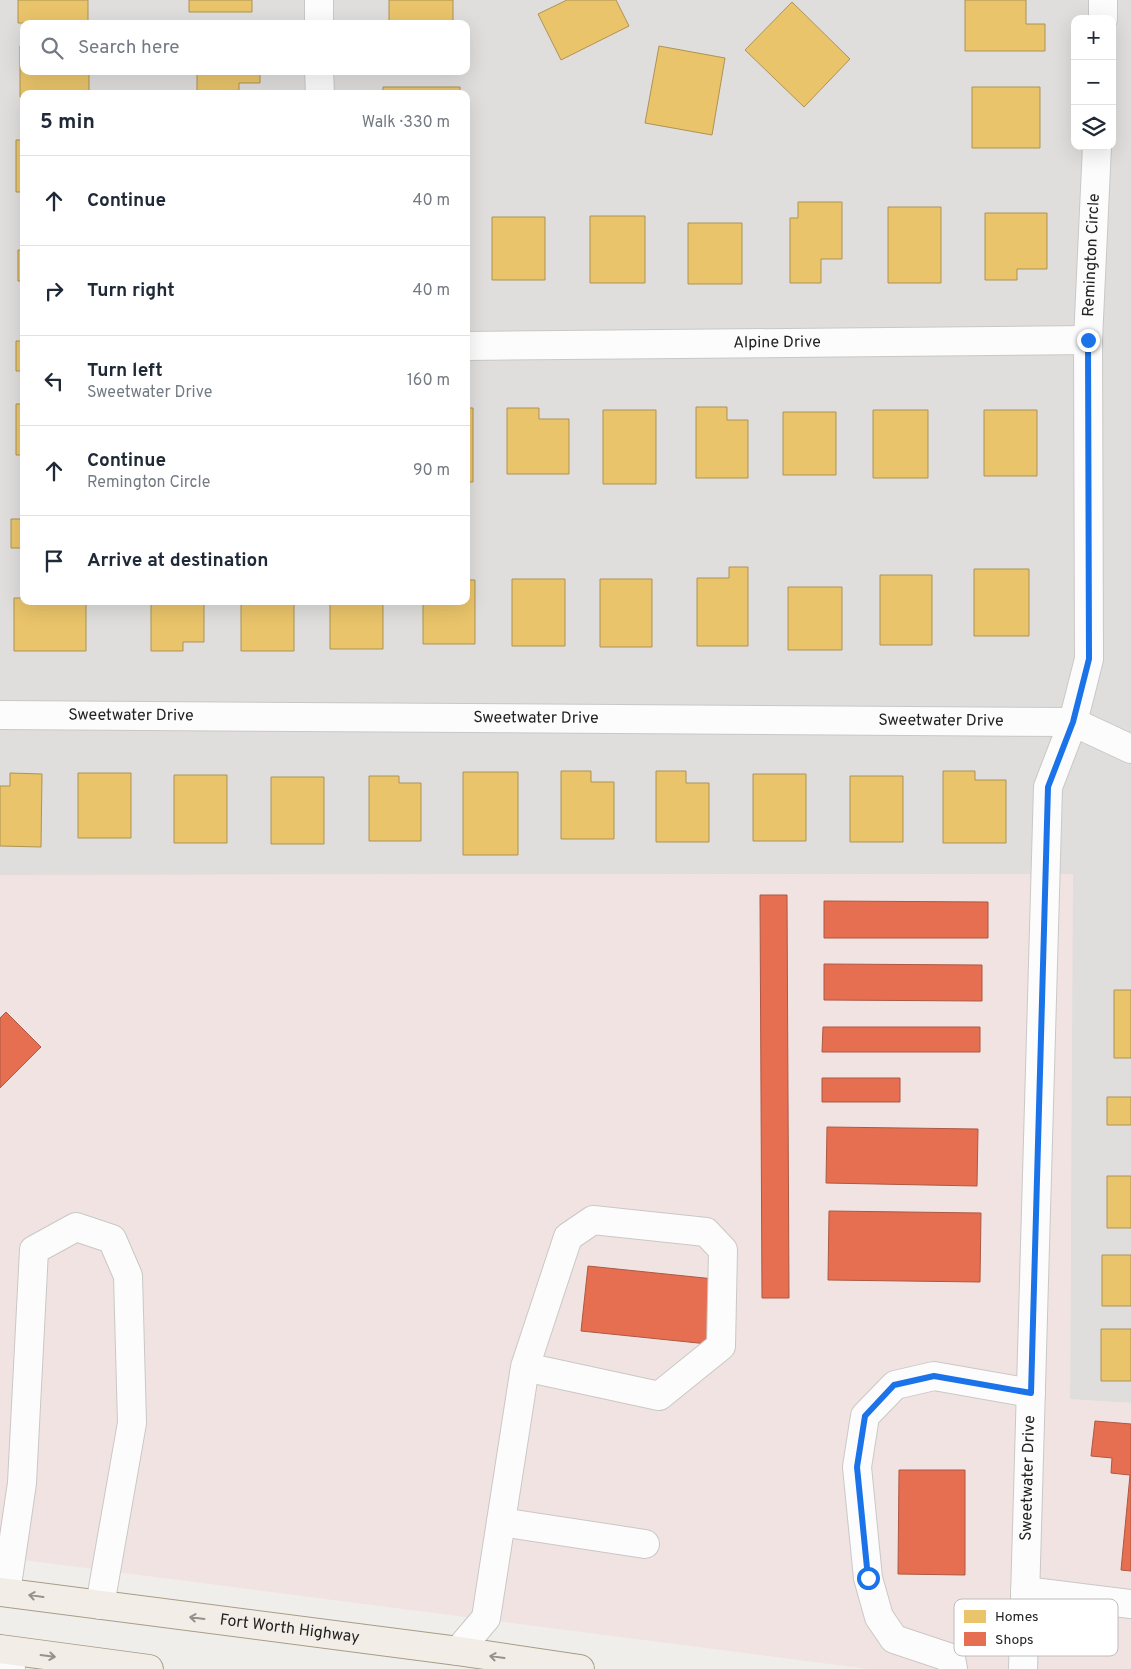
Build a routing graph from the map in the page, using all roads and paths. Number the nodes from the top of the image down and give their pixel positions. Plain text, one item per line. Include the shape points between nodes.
1 (319, 0) edge
2 (1103, 0) edge
3 (1102, 15) edge
4 (320, 20) edge
5 (320, 75) edge
6 (320, 90) edge
7 (1097, 150) edge
8 (1088, 340) junction
9 (470, 346) edge
10 (0, 715) edge
11 (1073, 722) junction
12 (1131, 749) edge
13 (525, 1367) junction
14 (1031, 1393) junction
15 (501, 1522) junction
16 (645, 1544) dead end
17 (1025, 1591) junction
18 (3, 1592) edge
19 (1025, 1599) edge
20 (1090, 1599) edge
21 (1118, 1602) edge
22 (1131, 1604) edge
23 (100, 1605) junction
24 (5, 1656) edge
25 (1023, 1656) edge
26 (457, 1660) edge
27 (92, 1665) edge
28 (149, 1669) edge
29 (580, 1669) edge
30 (953, 1669) edge
31 (1023, 1669) edge

1 - 4 street
2 - 3 street
5 - 6 street
7 - 8 street, Remington Circle
8 - 9 street, Alpine Drive
8 - 11 street, Remington Circle via 1089,659
10 - 11 street, Sweetwater Drive
11 - 12 street, Sweetwater Drive
11 - 14 street, Sweetwater Drive via 1048,787
13 - 13 street via 568,1237 593,1220 706,1232 723,1250 721,1346 659,1396
13 - 15 street
14 - 17 street, Sweetwater Drive
14 - 30 street via 934,1376 894,1385 865,1416 857,1467 868,1578 879,1617 894,1639 951,1658
15 - 16 street
15 - 26 street via 486,1618
17 - 19 street, Sweetwater Drive
17 - 20 street
23 -> 18 main road, Fort Worth Highway
18 - 23 street via 22,1483 34,1250 76,1227 112,1239 128,1276 132,1423
21 - 22 street
26 -> 23 main road, Fort Worth Highway
24 -> 27 main road
25 - 31 street, Sweetwater Drive
29 -> 26 main road, Fort Worth Highway
27 - 28 main road

